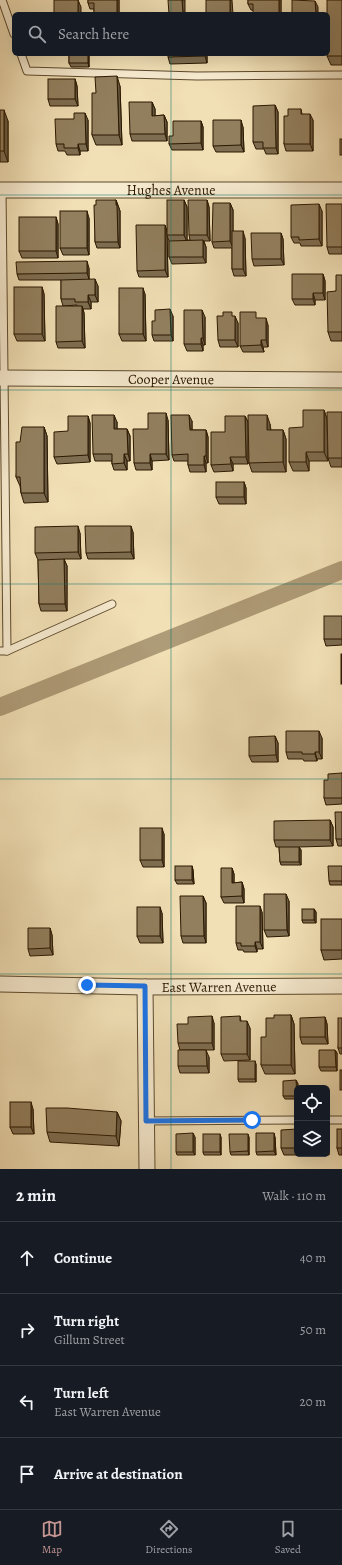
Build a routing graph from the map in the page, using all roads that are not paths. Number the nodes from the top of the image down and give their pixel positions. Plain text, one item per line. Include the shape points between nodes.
1 (2, 0) edge
2 (12, 28) edge
3 (22, 56) edge
4 (342, 75) edge
5 (1, 190) edge
6 (342, 190) edge
7 (1, 248) edge
8 (2, 292) edge
9 (2, 352) edge
10 (2, 378) edge
11 (342, 380) edge
12 (3, 525) edge
13 (112, 604) dead end
14 (4, 651) edge
15 (0, 984) edge
16 (145, 986) junction
17 (342, 986) edge
18 (294, 1120) edge
19 (330, 1120) edge
20 (342, 1120) edge
21 (146, 1121) junction
22 (147, 1169) edge

1 - 2 lane
3 - 4 lane via 27,71 197,76
5 - 6 street, Hughes Avenue
5 - 7 lane
7 - 8 lane
8 - 9 lane
9 - 10 lane
10 - 11 street, Cooper Avenue
10 - 12 lane
12 - 14 lane
13 - 14 lane
15 - 16 street, East Warren Avenue
16 - 17 street, East Warren Avenue
16 - 21 street
18 - 21 lane
19 - 20 lane
21 - 22 street

